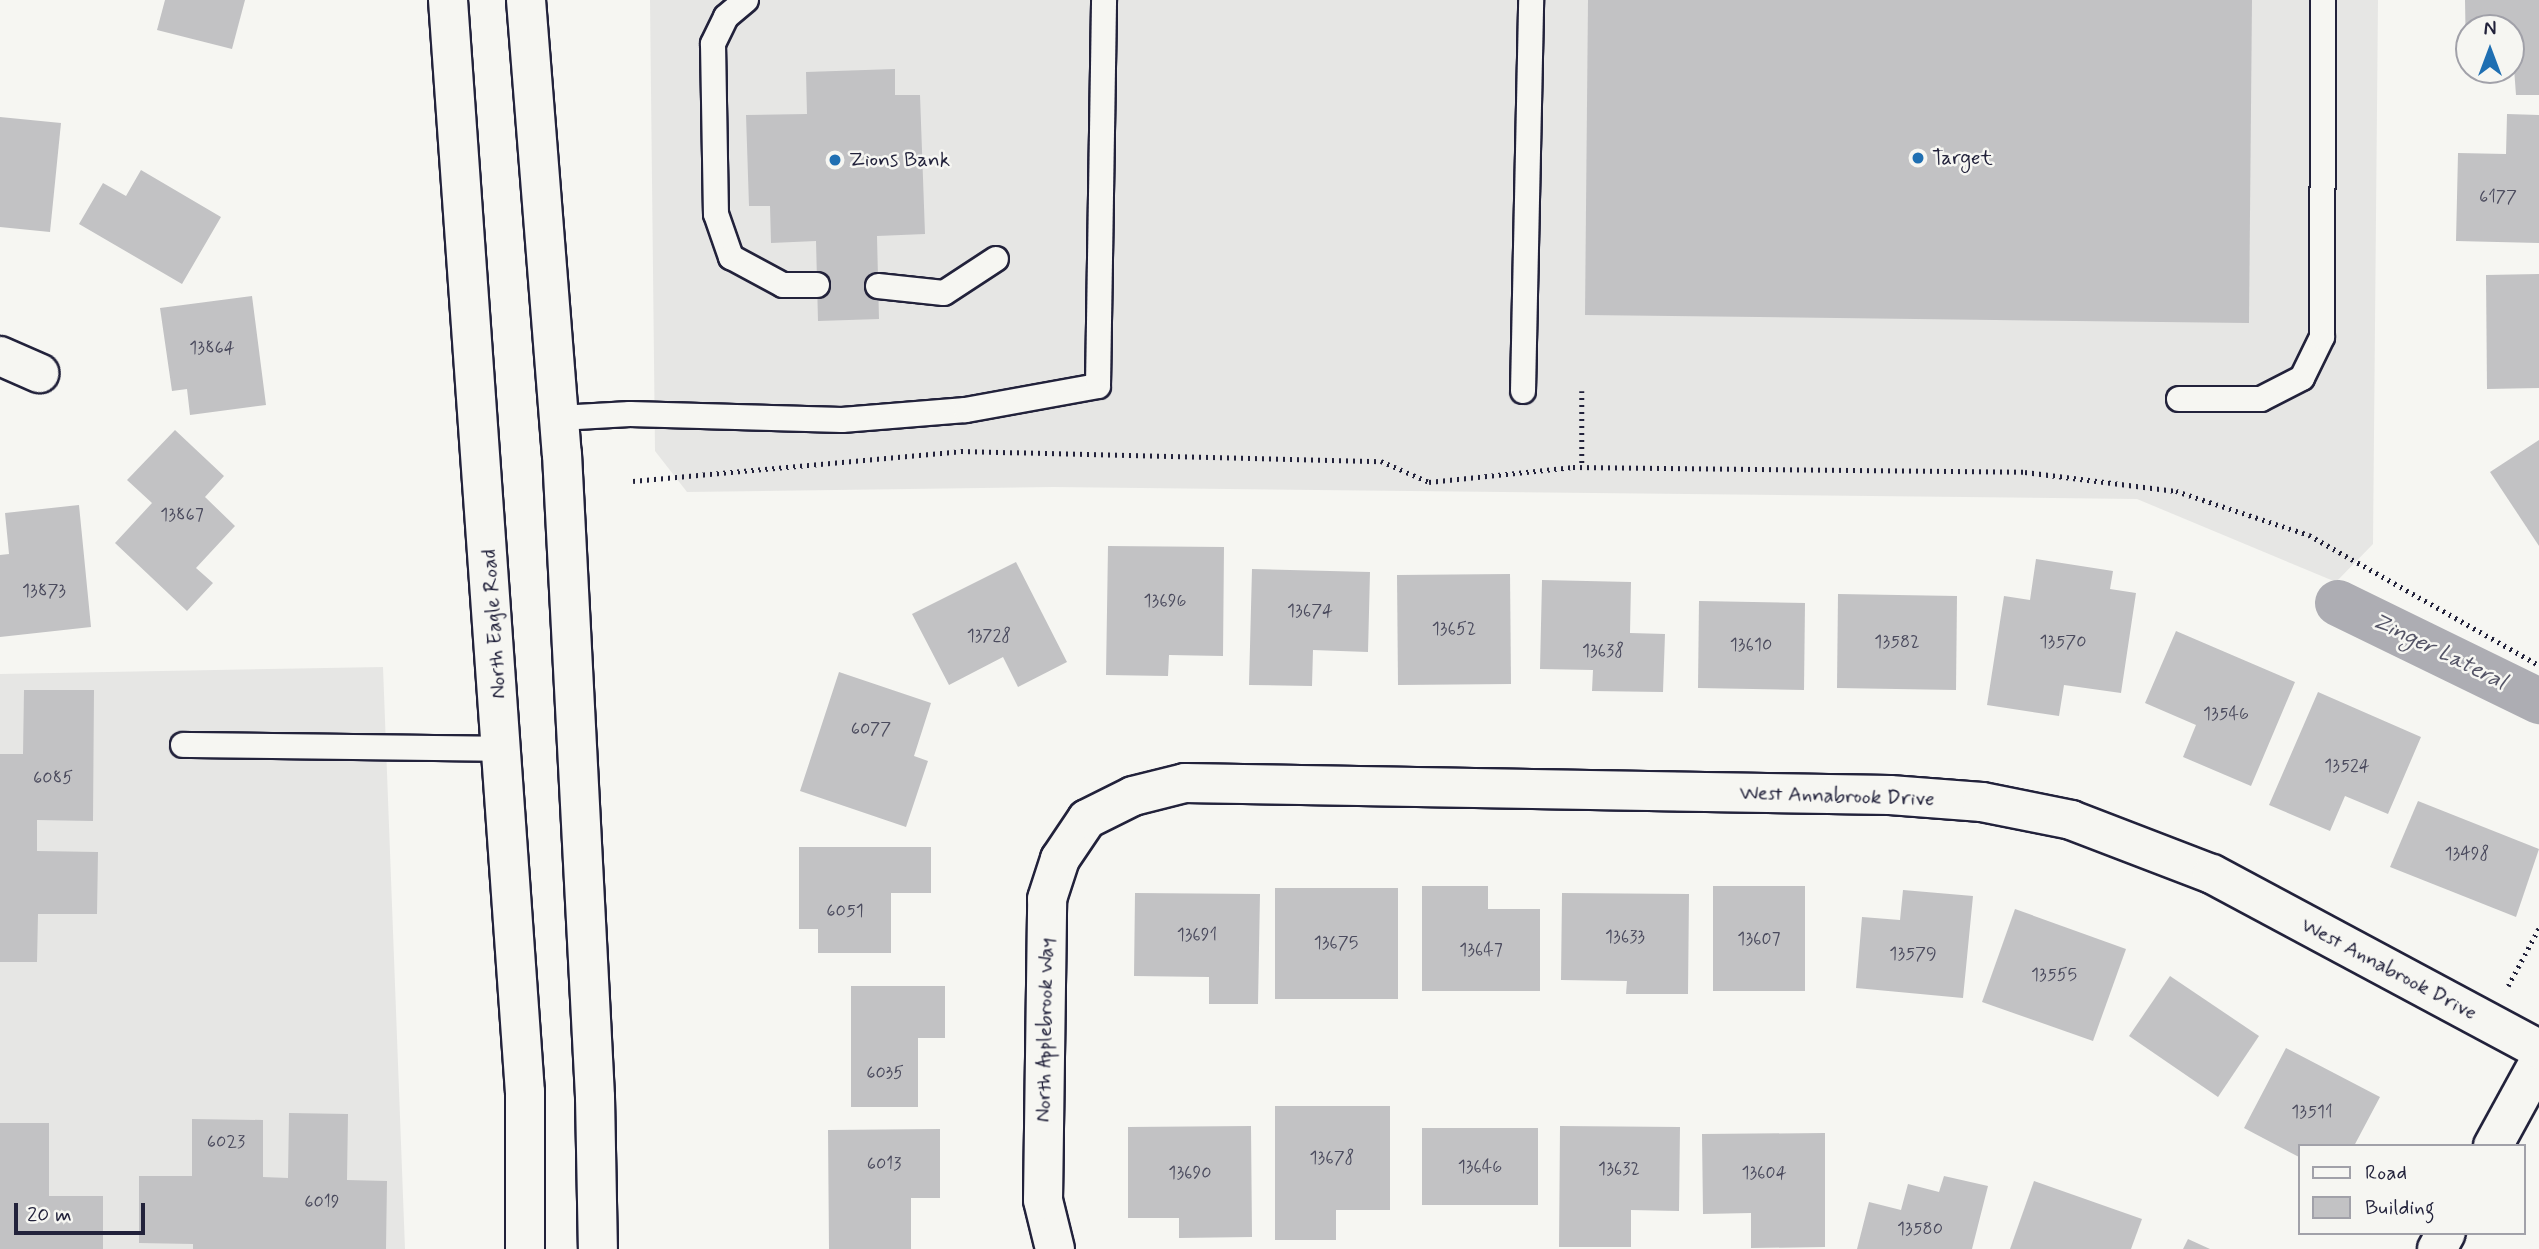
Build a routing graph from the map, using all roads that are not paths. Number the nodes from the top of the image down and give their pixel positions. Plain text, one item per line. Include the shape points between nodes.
1 (447, 0) edge
2 (526, 0) edge
3 (746, 0) edge
4 (1104, 0) edge
5 (1531, 0) edge
6 (2323, 0) edge
7 (996, 260) dead end
8 (817, 285) dead end
9 (878, 286) dead end
10 (0, 356) edge
11 (39, 373) dead end
12 (1523, 391) dead end
13 (2179, 399) dead end
14 (559, 418) junction
15 (183, 746) dead end
16 (503, 749) junction
17 (1087, 820) joint
18 (2539, 1049) edge
19 (2539, 1062) edge
20 (2494, 1144) edge
21 (525, 1249) edge
22 (598, 1249) edge
23 (1055, 1249) edge

1 - 16 main road, North Eagle Road
2 - 14 main road
3 - 8 lane via 726,17 713,44 716,215 731,257 783,285
4 - 14 lane via 1098,386 966,410 842,421 630,414
5 - 12 lane
6 - 13 lane via 2322,337 2302,378 2261,400
7 - 9 lane via 944,293
10 - 11 main road
14 - 22 main road via 596,1097
15 - 16 lane
16 - 21 main road, North Eagle Road via 525,1092
17 - 18 main road, West Annabrook Drive via 1133,796 1185,783 1877,794 1982,802 2071,820 2212,874
17 - 23 main road, North Applebrook Way via 1060,859 1047,898 1043,1200
19 - 20 main road

